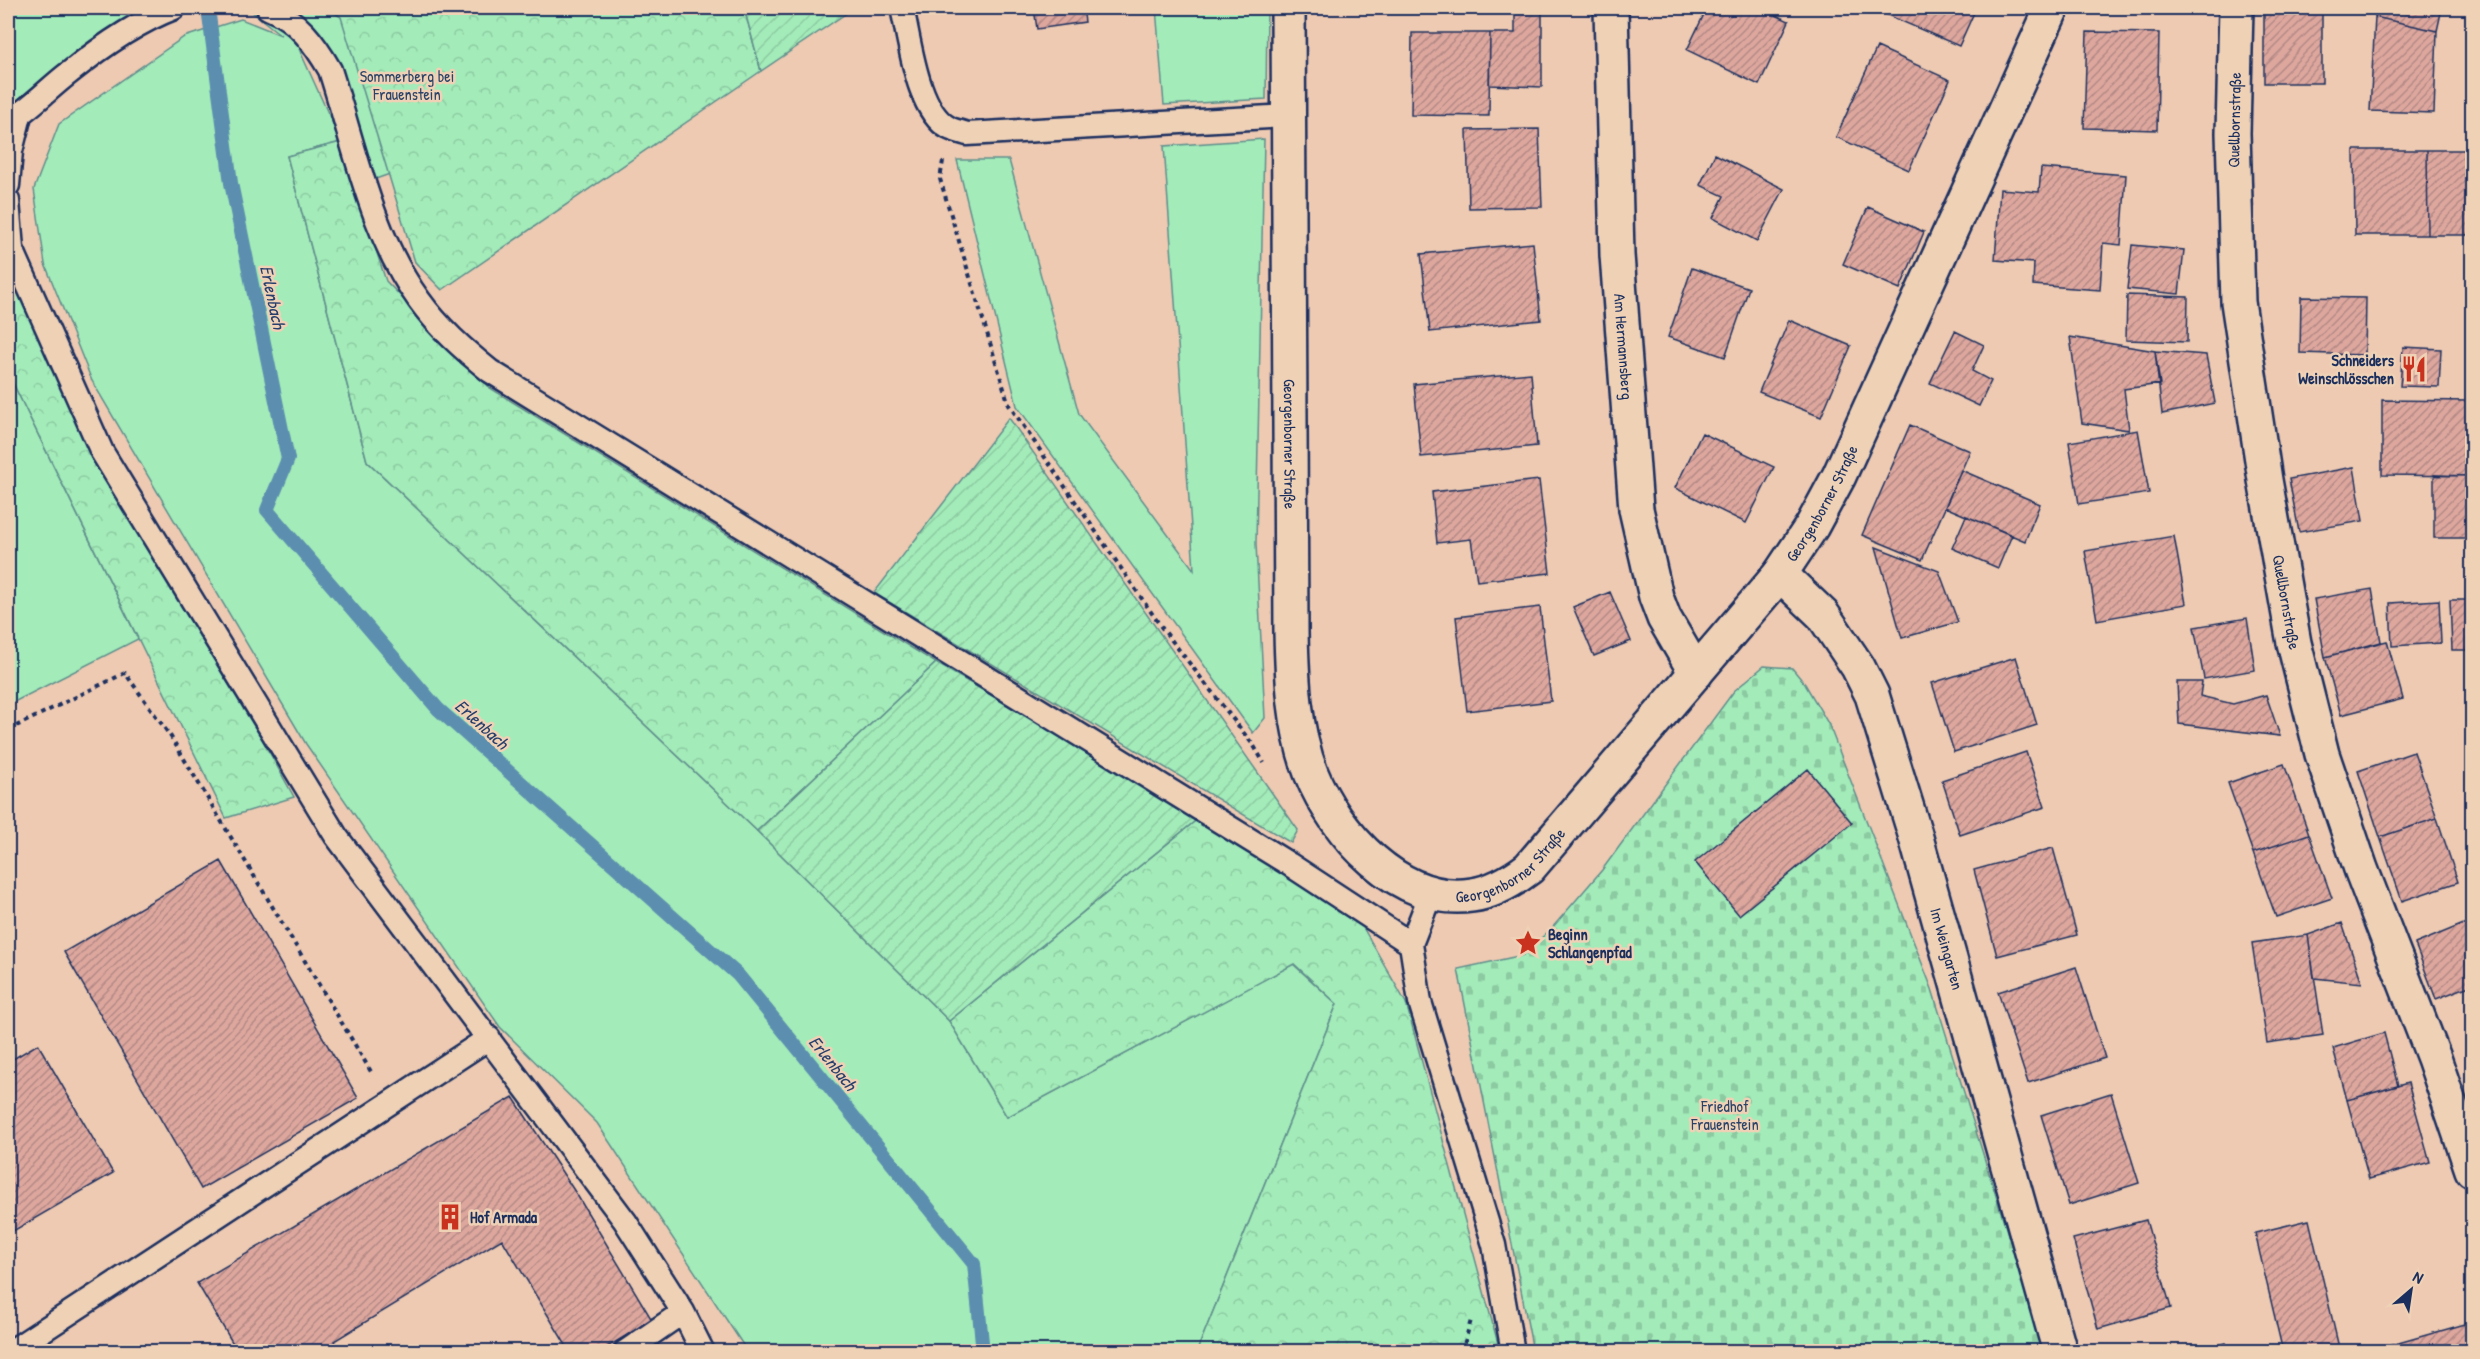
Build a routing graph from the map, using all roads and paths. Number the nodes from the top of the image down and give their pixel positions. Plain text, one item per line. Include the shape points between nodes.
1 (174, 8) edge
2 (268, 8) edge
3 (902, 8) edge
4 (1287, 8) edge
5 (1611, 8) edge
6 (2052, 8) edge
7 (2236, 8) edge
8 (1287, 116) junction
9 (14, 119) edge
10 (949, 128) junction
11 (8, 185) edge
12 (8, 201) edge
13 (10, 247) edge
14 (1780, 574) junction
15 (1696, 673) junction
16 (8, 730) edge
17 (1265, 765) dead end
18 (1431, 893) junction
19 (1411, 944) junction
20 (489, 1038) junction
21 (389, 1102) junction
22 (2472, 1170) edge
23 (683, 1311) junction
24 (10, 1352) edge
25 (625, 1352) edge
26 (702, 1352) edge
27 (1514, 1352) edge
28 (2060, 1352) edge

1 - 9 lane via 106,47
2 - 19 lane via 300,27 326,63 380,228 397,265 419,300 464,350 490,371 1289,864
3 - 10 lane via 923,96 936,117
4 - 8 main road, Georgenborner Straße
5 - 15 main road, Am Hermannsberg via 1617,255 1636,509 1656,597
6 - 14 main road, Georgenborner Straße via 1839,476
7 - 22 main road, Quellbornstraße via 2233,133 2238,302 2294,643 2322,754 2357,859 2434,1058
8 - 10 lane via 967,134
8 - 18 main road, Georgenborner Straße via 1291,632 1295,703 1311,772 1344,830 1383,868
9 - 11 lane
10 - 17 path via 940,179 1009,405 1162,628
12 - 13 lane
13 - 20 lane via 102,452 336,836
14 - 15 main road, Georgenborner Straße
14 - 28 main road, Im Weingarten via 1823,615 1872,695 1915,834
15 - 18 main road, Georgenborner Straße via 1529,868 1512,881 1472,895
16 - 21 path via 125,673 171,737
18 - 19 lane
19 - 27 lane via 1420,1002 1494,1245
20 - 21 lane
20 - 23 lane via 625,1221
21 - 24 lane
23 - 25 lane
23 - 26 lane

